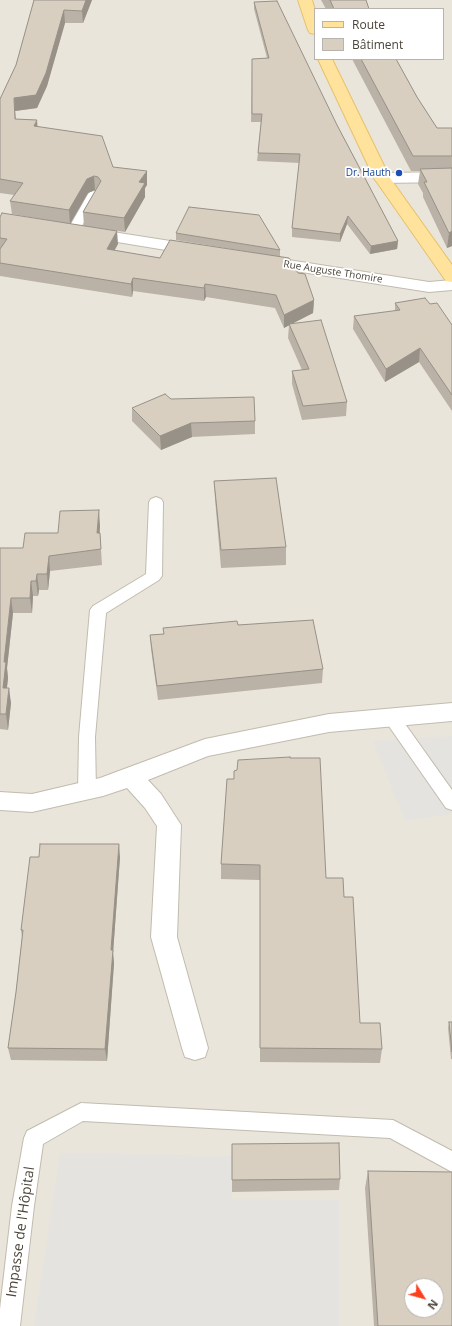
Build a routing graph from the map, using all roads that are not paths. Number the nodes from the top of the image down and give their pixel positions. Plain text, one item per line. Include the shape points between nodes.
1 (305, 0) edge
2 (314, 27) edge
3 (325, 60) edge
4 (452, 177) edge
5 (382, 178) junction
6 (95, 194) edge
7 (65, 230) joint
8 (212, 253) edge
9 (251, 259) edge
10 (452, 277) edge
11 (452, 285) edge
12 (156, 502) dead end
13 (452, 712) edge
14 (392, 718) junction
15 (131, 777) junction
16 (87, 791) junction
17 (0, 801) edge
18 (452, 803) edge
19 (194, 1048) dead end
20 (452, 1162) edge
21 (9, 1326) edge

1 - 2 main road
3 - 5 main road
4 - 5 street
5 - 10 main road
6 - 7 lane
7 - 8 street
9 - 11 street, Rue Auguste Thomire via 429,287
12 - 16 lane via 154,576 98,610 87,737
13 - 14 street
14 - 15 street via 329,723 205,748
14 - 18 lane
15 - 16 street
15 - 19 street via 153,801 169,825 164,936
16 - 17 street via 32,802
20 - 21 lane, Impasse de l'Hôpital via 393,1129 81,1112 34,1138

